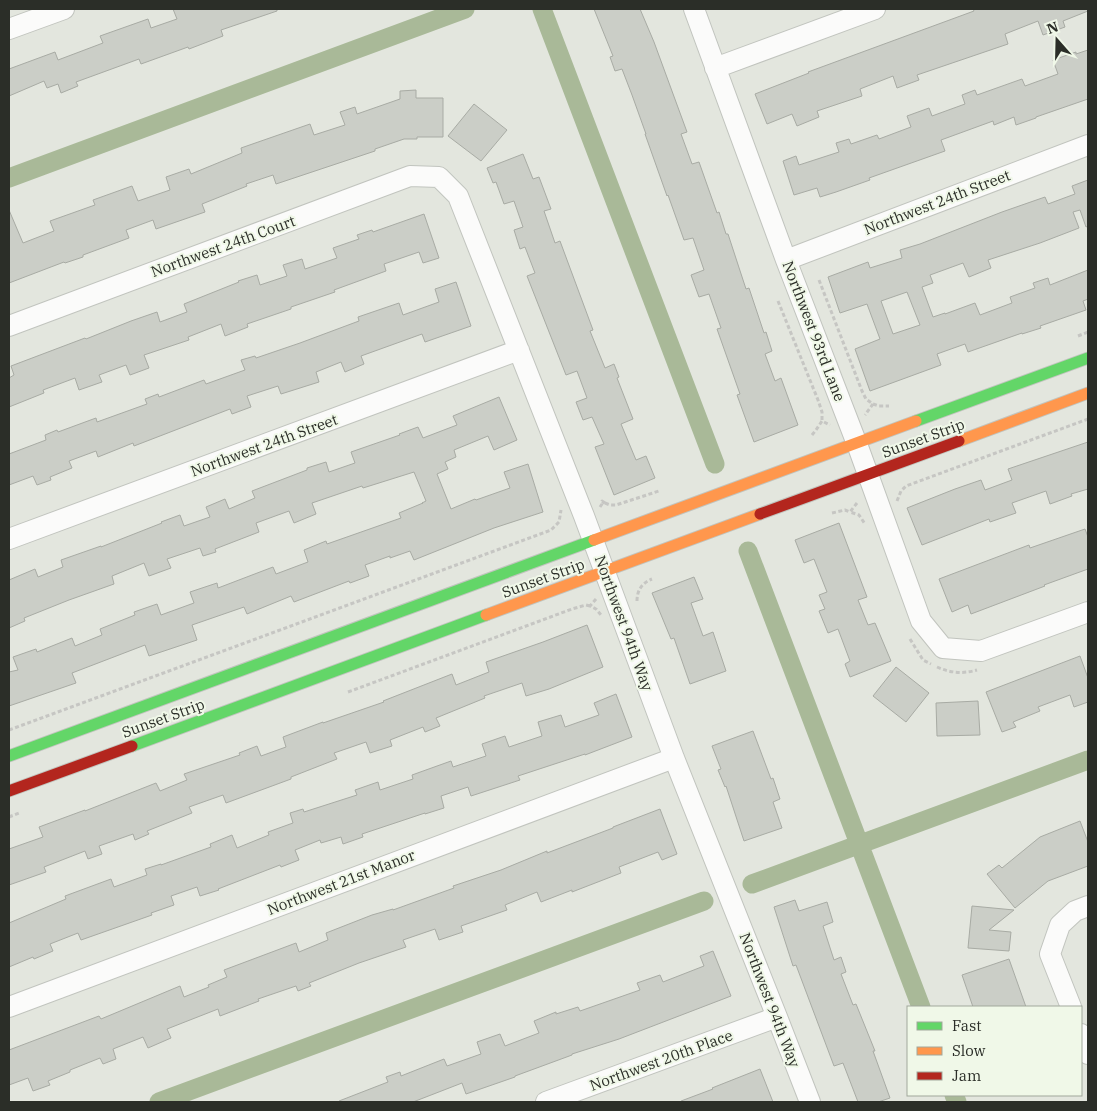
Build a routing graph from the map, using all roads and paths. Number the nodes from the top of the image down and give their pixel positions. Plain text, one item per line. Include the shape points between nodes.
1 (64, 9) edge
2 (694, 9) edge
3 (875, 9) edge
4 (9, 29) edge
5 (715, 68) junction
6 (1088, 145) edge
7 (439, 178) joint
8 (786, 260) junction
9 (778, 301) dead end
10 (9, 326) edge
11 (519, 350) junction
12 (1088, 358) edge
13 (1088, 393) edge
14 (1088, 419) edge
15 (822, 421) junction
16 (826, 430) dead end
17 (819, 432) dead end
18 (857, 444) junction
19 (868, 474) junction
20 (662, 489) dead end
21 (605, 503) dead end
22 (561, 508) dead end
23 (898, 509) dead end
24 (850, 512) dead end
25 (829, 514) dead end
26 (9, 539) edge
27 (594, 541) junction
28 (605, 571) junction
29 (658, 577) dead end
30 (638, 605) dead end
31 (590, 606) dead end
32 (1088, 612) edge
33 (341, 694) dead end
34 (9, 730) edge
35 (9, 756) edge
36 (674, 758) junction
37 (9, 791) edge
38 (27, 810) dead end
39 (9, 817) edge
40 (1088, 906) edge
41 (1070, 1006) edge
42 (9, 1007) edge
43 (777, 1017) junction
44 (1082, 1037) edge
45 (1088, 1054) edge
46 (546, 1102) edge
47 (810, 1102) edge

1 - 4 street
2 - 5 street, Northwest 93rd Lane
3 - 5 street
5 - 8 street, Northwest 93rd Lane
6 - 8 street, Northwest 24th Street
7 - 10 street, Northwest 24th Court via 410,176
7 - 11 street, Northwest 94th Way via 458,196
8 - 18 street, Northwest 93rd Lane
9 - 15 path via 818,400
11 - 26 street, Northwest 24th Street
11 - 27 street, Northwest 94th Way
12 - 18 street, Sunset Strip
13 - 19 street, Sunset Strip
14 - 23 path via 906,486 897,501
15 - 16 path via 834,427
15 - 17 path via 812,435
18 - 19 street, Northwest 93rd Lane
18 - 27 street, Sunset Strip
19 - 28 street, Sunset Strip
19 - 32 street, Northwest 93rd Lane via 921,621 943,648 981,651
20 - 21 path via 616,505
22 - 34 path via 559,522 551,530
24 - 25 path
27 - 28 street, Northwest 94th Way
27 - 35 street, Sunset Strip
28 - 36 street, Northwest 94th Way
28 - 37 street, Sunset Strip
29 - 30 path via 642,586 636,599
31 - 33 path via 572,609
36 - 42 street, Northwest 21st Manor
36 - 43 street, Northwest 94th Way
38 - 39 path
40 - 41 street via 1075,911 1060,925 1050,954
43 - 46 street, Northwest 20th Place
43 - 47 street, Northwest 94th Way
44 - 45 street

